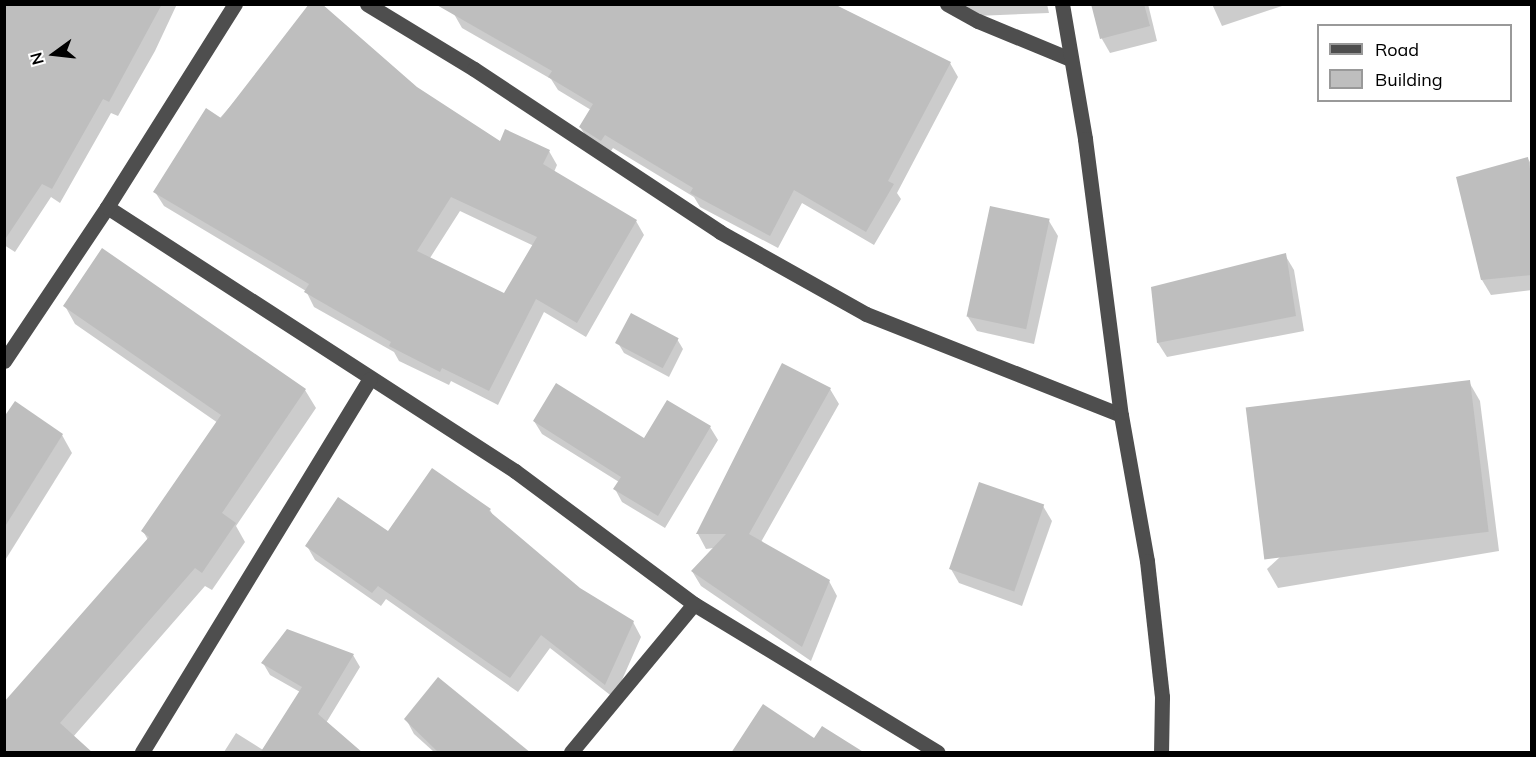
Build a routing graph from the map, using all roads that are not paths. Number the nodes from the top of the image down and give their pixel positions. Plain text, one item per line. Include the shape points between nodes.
1 (235, 4) edge
2 (367, 4) edge
3 (947, 4) edge
4 (1062, 4) edge
5 (1070, 59) junction
6 (107, 207) junction
7 (4, 361) edge
8 (370, 379) junction
9 (1121, 415) junction
10 (694, 604) junction
11 (142, 753) edge
12 (570, 753) edge
13 (938, 753) edge
14 (1161, 753) edge

1 - 6 street
2 - 9 street via 474,69 720,232 866,314
3 - 5 street
4 - 5 street
5 - 9 street via 1085,139
6 - 7 street
6 - 8 street
8 - 10 street via 515,471
8 - 11 street
9 - 14 street via 1147,561 1162,697
10 - 12 street
10 - 13 street

